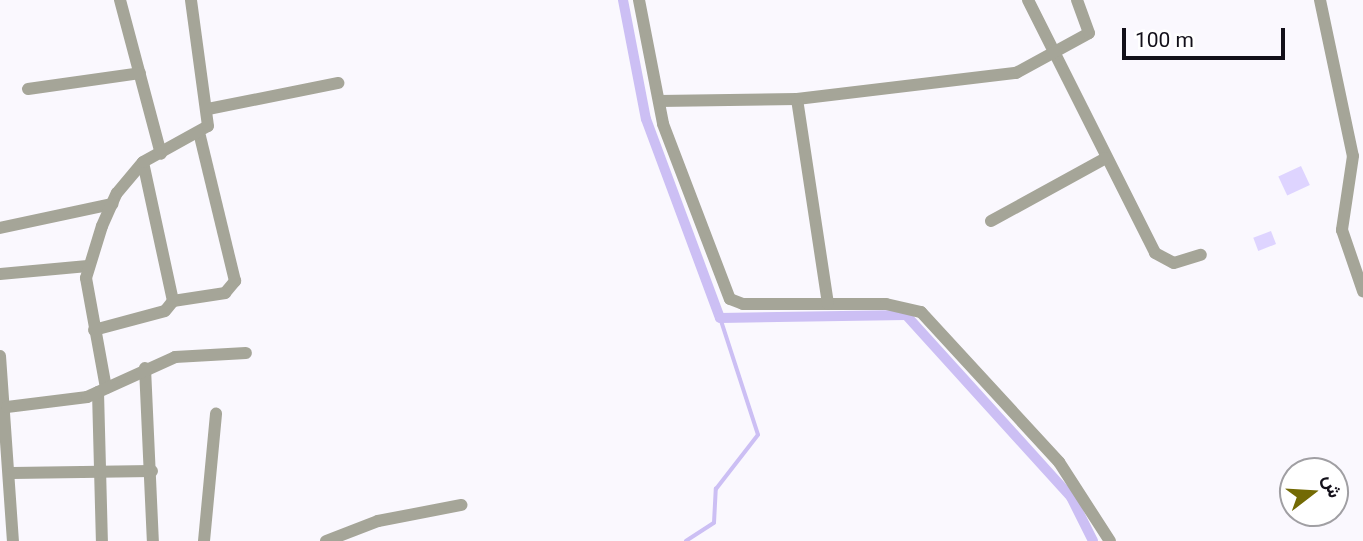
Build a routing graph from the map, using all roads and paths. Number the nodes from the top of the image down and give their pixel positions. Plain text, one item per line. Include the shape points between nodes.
1 (120, 0) edge
2 (191, 0) edge
3 (639, 0) edge
4 (1028, 0) edge
5 (1077, 0) edge
6 (1320, 0) edge
7 (1055, 54) junction
8 (139, 73) junction
9 (338, 83) dead end
10 (28, 89) dead end
11 (797, 99) junction
12 (659, 101) junction
13 (208, 109) junction
14 (200, 136) junction
15 (161, 154) junction
16 (1106, 158) junction
17 (143, 162) junction
18 (112, 204) junction
19 (991, 221) dead end
20 (0, 228) edge
21 (1201, 255) dead end
22 (88, 266) junction
23 (0, 274) edge
24 (1363, 291) edge
25 (173, 301) junction
26 (828, 304) junction
27 (94, 330) junction
28 (246, 353) dead end
29 (0, 356) edge
30 (145, 368) junction
31 (102, 390) junction
32 (7, 407) junction
33 (216, 414) dead end
34 (5, 426) edge
35 (100, 471) junction
36 (152, 471) junction
37 (8, 478) edge
38 (461, 505) dead end
39 (6, 515) edge
40 (13, 541) edge
41 (102, 541) edge
42 (153, 541) edge
43 (204, 541) edge
44 (326, 541) edge
45 (1110, 541) edge

1 - 8 street
2 - 13 street
3 - 12 street
4 - 7 street
5 - 7 street via 1090,31
6 - 24 street via 1353,156 1342,230
7 - 11 street via 1002,77
7 - 16 street
8 - 10 street
8 - 15 street
9 - 13 street
11 - 12 street
11 - 26 street
12 - 26 street via 730,299 743,304
13 - 14 street via 208,126
14 - 15 street
14 - 25 street via 235,281 225,293
15 - 17 street
16 - 19 street
16 - 21 street via 1155,253 1174,263
17 - 18 street
17 - 25 street
18 - 20 street
18 - 22 street
22 - 23 street
22 - 27 street
25 - 27 street via 165,311
26 - 45 street via 894,304 921,312 1059,461
27 - 31 street
28 - 30 street via 175,357
29 - 32 street
30 - 31 street
30 - 36 street
31 - 32 street
31 - 35 street
32 - 34 street
33 - 43 street
34 - 37 street
35 - 36 street
35 - 37 street
35 - 41 street
36 - 42 street
37 - 39 street
38 - 44 street via 378,521
39 - 40 street

